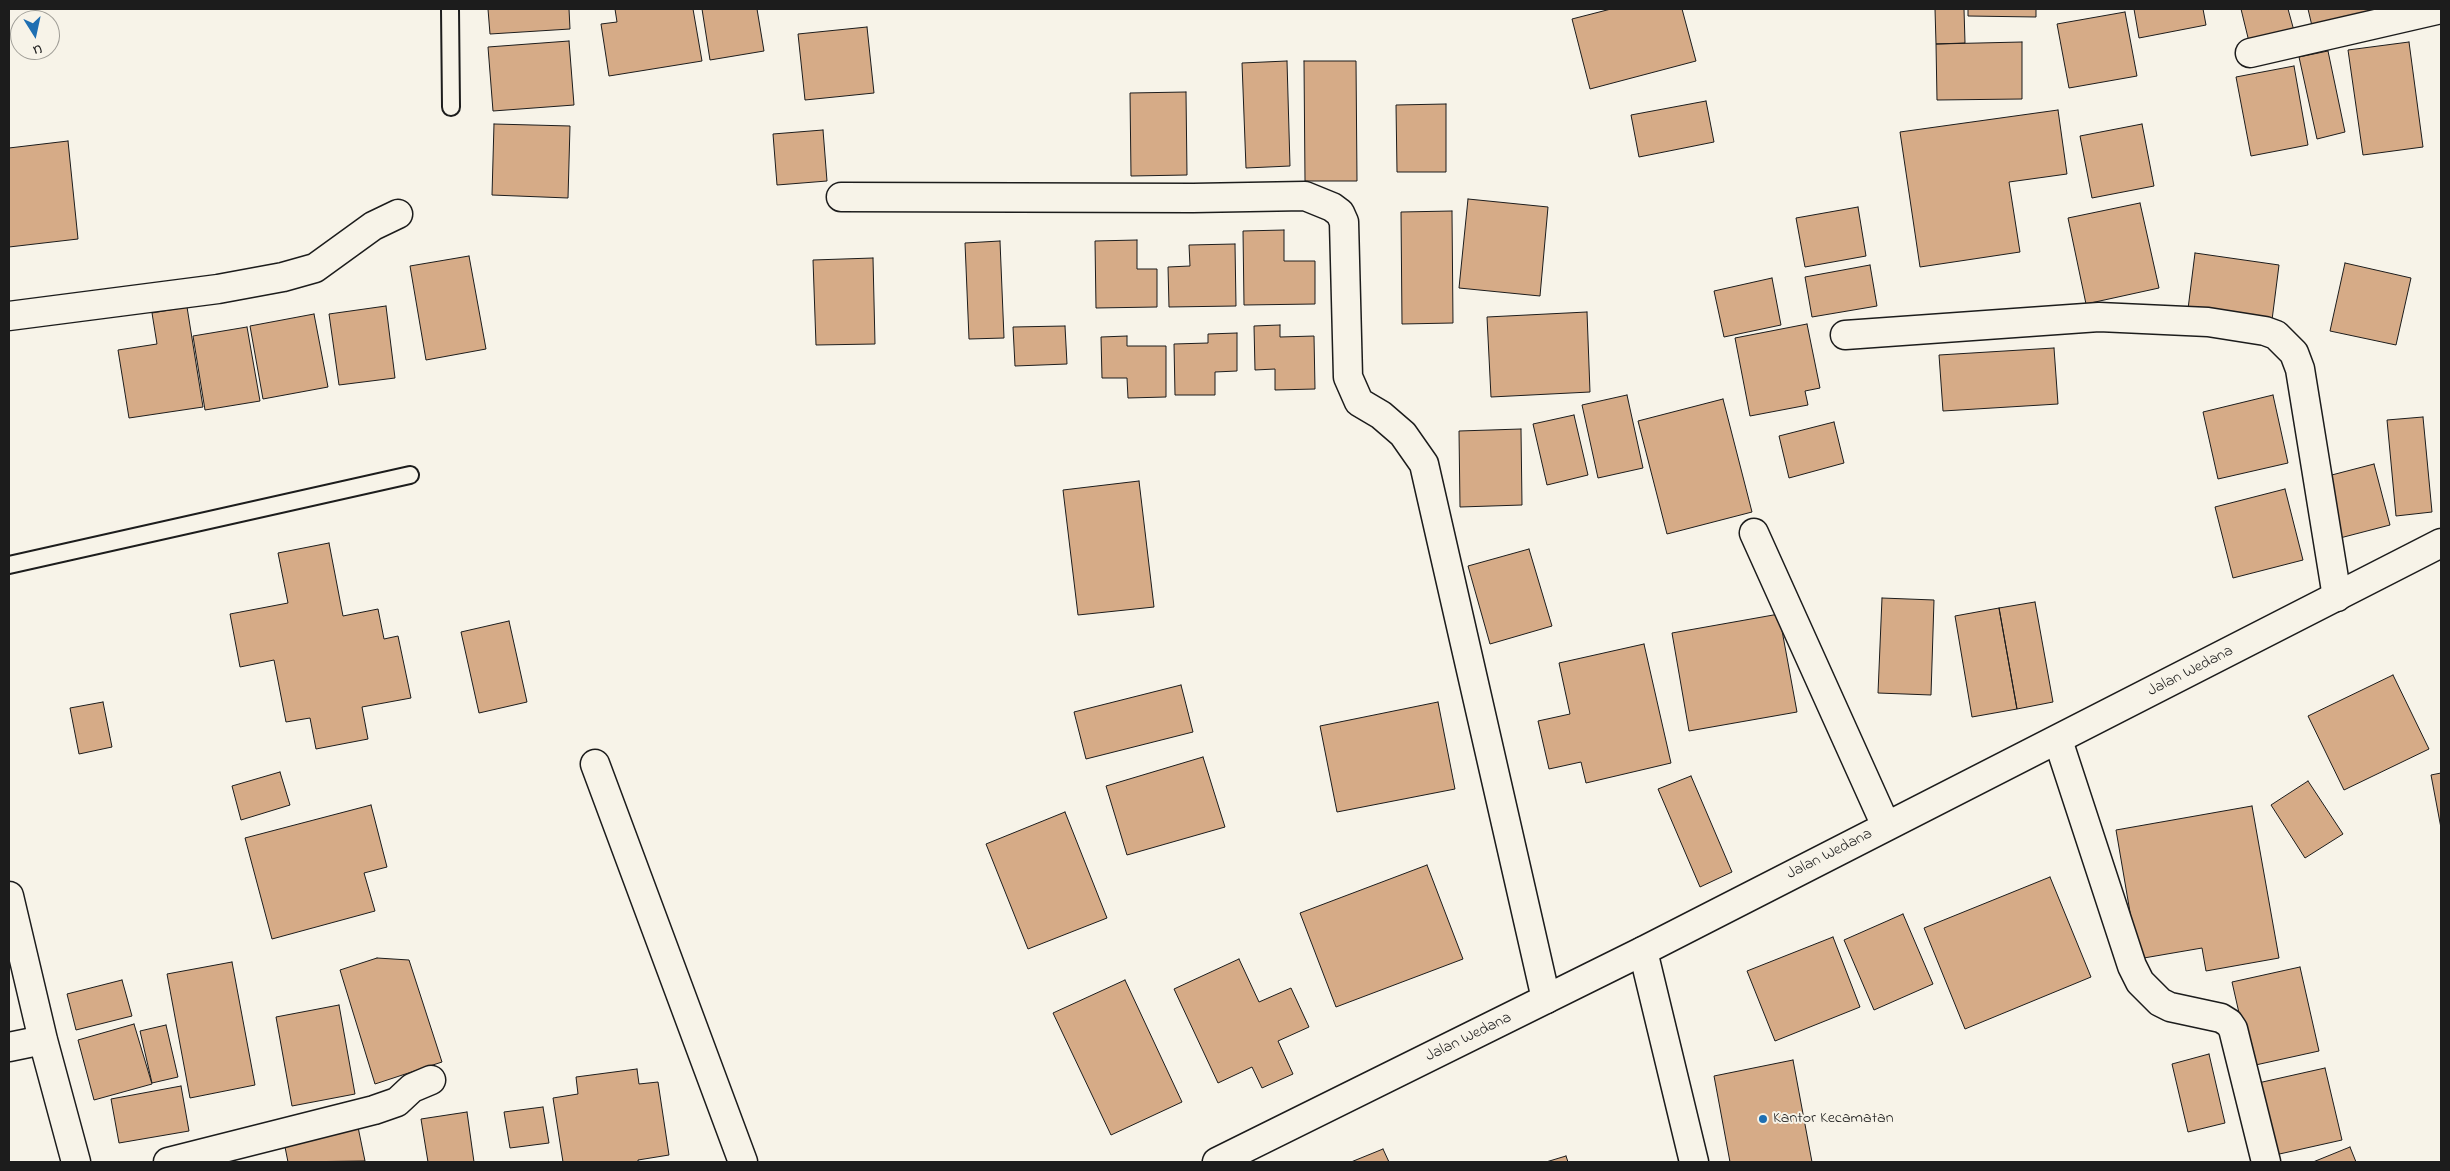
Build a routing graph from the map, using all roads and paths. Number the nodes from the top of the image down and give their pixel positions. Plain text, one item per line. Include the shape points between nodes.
1 (450, 9) edge
2 (2441, 9) edge
3 (2250, 53) dead end
4 (451, 107) dead end
5 (841, 197) dead end
6 (398, 214) dead end
7 (9, 316) edge
8 (1845, 335) dead end
9 (410, 475) dead end
10 (1754, 533) dead end
11 (2441, 543) edge
12 (9, 565) edge
13 (2337, 597) junction
14 (2058, 740) junction
15 (595, 764) dead end
16 (1886, 826) junction
17 (9, 896) edge
18 (1643, 951) junction
19 (1546, 999) junction
20 (42, 1040) junction
21 (9, 1047) edge
22 (431, 1080) dead end
23 (76, 1162) edge
24 (168, 1162) edge
25 (743, 1162) edge
26 (1216, 1162) edge
27 (1694, 1162) edge
28 (2266, 1162) edge

1 - 4 lane
2 - 3 street
5 - 19 street via 1305,196 1340,213 1344,222 1348,378 1359,402 1402,434 1424,464
6 - 7 street via 373,226 315,268 283,277 218,289
8 - 13 street via 2099,317 2208,322 2276,335 2294,353 2300,370
9 - 12 lane
10 - 16 street
11 - 13 street, Jalan Wedana
13 - 14 street, Jalan Wedana
14 - 16 street, Jalan Wedana
14 - 28 street via 2132,966 2140,982 2160,1002 2229,1023
15 - 25 street
16 - 18 street, Jalan Wedana
17 - 20 street
18 - 19 street, Jalan Wedana
18 - 27 street
19 - 26 street, Jalan Wedana
20 - 21 street
20 - 23 street
22 - 24 street via 412,1088 397,1102 374,1110

